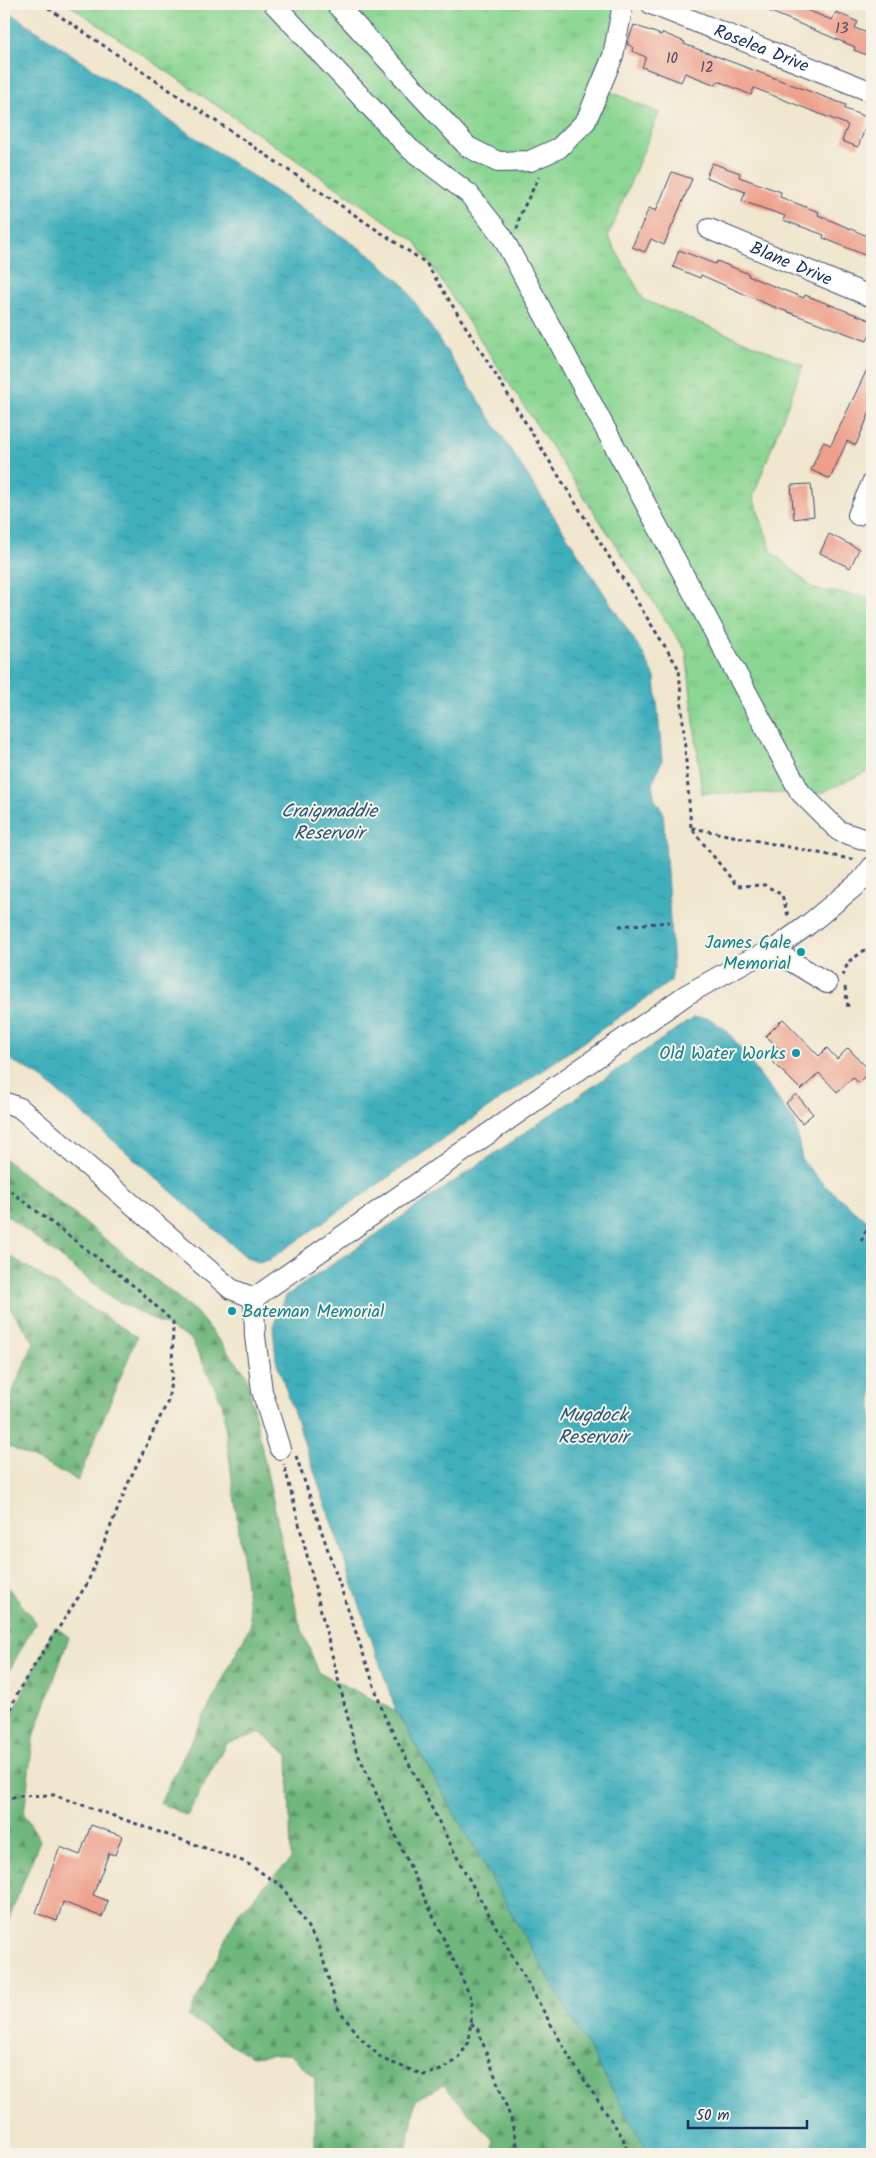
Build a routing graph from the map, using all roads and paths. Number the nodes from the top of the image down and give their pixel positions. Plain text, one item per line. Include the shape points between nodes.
1 (42, 4) edge
2 (274, 4) edge
3 (336, 4) edge
4 (623, 4) edge
5 (651, 4) edge
6 (872, 92) edge
7 (557, 149) junction
8 (709, 229) dead end
9 (506, 243) junction
10 (872, 297) edge
11 (872, 483) edge
12 (858, 515) dead end
13 (691, 828) junction
14 (872, 842) edge
15 (865, 864) edge
16 (670, 922) dead end
17 (809, 924) junction
18 (619, 926) dead end
19 (872, 945) edge
20 (773, 950) junction
21 (827, 982) dead end
22 (848, 1007) dead end
23 (4, 1102) edge
24 (4, 1186) edge
25 (869, 1224) dead end
26 (861, 1241) dead end
27 (254, 1298) junction
28 (287, 1449) junction
29 (4, 1722) edge
30 (4, 1801) edge
31 (470, 2022) junction
32 (520, 2154) edge
33 (628, 2154) edge

1 - 13 path via 426,263 679,669
2 - 9 street via 410,149 469,194
3 - 7 street via 468,147 498,162 530,160
4 - 7 street via 612,56 586,121
5 - 6 street, Roselea Drive
7 - 9 path via 520,215 515,238
8 - 10 street, Blane Drive
9 - 14 street via 800,792 839,831
11 - 12 street
13 - 15 path
13 - 17 path via 737,886 765,885 782,895 789,919
15 - 17 street via 860,881
16 - 18 path
17 - 20 street
19 - 22 path via 848,962 843,974
20 - 21 street
20 - 27 street via 743,963 686,996
23 - 27 street via 20,1108 231,1289
24 - 29 path via 139,1290 172,1322 172,1375 168,1401 130,1479 87,1584 20,1688
25 - 26 path
27 - 28 street via 262,1391
28 - 31 path via 356,1750 472,2000
28 - 33 path via 384,1715 460,1863 571,2060 622,2138
30 - 31 path via 16,1796 54,1794 245,1862 282,1886 319,1945 336,2005 355,2032 382,2059 424,2075 441,2070 457,2060 469,2042
31 - 32 path via 478,2030 511,2119

